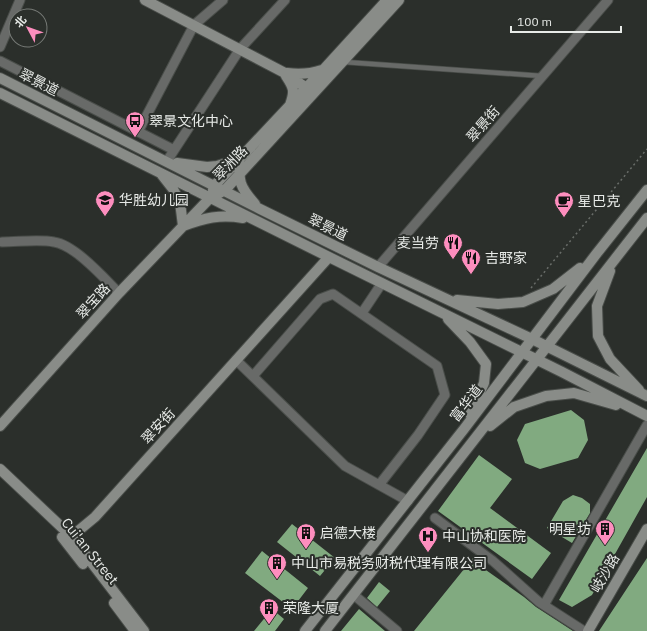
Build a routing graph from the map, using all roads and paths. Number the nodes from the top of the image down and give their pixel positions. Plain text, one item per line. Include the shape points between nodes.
1 (20, 0) edge
2 (145, 0) edge
3 (223, 0) edge
4 (285, 0) edge
5 (387, 0) edge
6 (399, 0) edge
7 (608, 0) edge
8 (194, 25) junction
9 (0, 47) edge
10 (240, 49) junction
11 (0, 61) edge
12 (342, 62) junction
13 (324, 69) junction
14 (283, 72) junction
15 (543, 76) junction
16 (0, 78) edge
17 (310, 90) junction
18 (0, 93) edge
19 (290, 106) junction
20 (138, 132) junction
21 (647, 149) edge
22 (174, 150) junction
23 (239, 159) junction
24 (167, 162) junction
25 (161, 173) junction
26 (239, 175) junction
27 (214, 186) junction
28 (225, 190) junction
29 (647, 190) edge
30 (210, 198) junction
31 (260, 209) junction
32 (647, 218) edge
33 (252, 219) junction
34 (183, 226) junction
35 (1, 243) edge
36 (597, 253) junction
37 (329, 257) junction
38 (613, 262) junction
39 (378, 267) junction
40 (382, 283) junction
41 (119, 292) junction
42 (450, 300) junction
43 (523, 302) junction
44 (362, 313) junction
45 (442, 313) junction
46 (532, 339) junction
47 (548, 347) junction
48 (521, 353) junction
49 (236, 360) junction
50 (537, 360) junction
51 (252, 376) junction
52 (646, 396) edge
53 (636, 411) junction
54 (647, 416) edge
55 (647, 425) edge
56 (0, 426) edge
57 (464, 429) junction
58 (476, 438) junction
59 (0, 469) edge
60 (0, 478) edge
61 (379, 485) junction
62 (408, 501) junction
63 (435, 518) dead end
64 (647, 529) edge
65 (69, 539) junction
66 (354, 595) junction
67 (544, 605) junction
68 (394, 630) edge
69 (135, 631) edge
70 (144, 631) edge
71 (306, 631) edge
72 (325, 631) edge
73 (584, 631) edge
74 (588, 631) edge

1 - 9 street
2 - 8 main road
3 - 8 street
4 - 10 street
5 - 13 main road, 翠洲路
6 - 12 main road, 翠洲路
7 - 15 street, 翠景街
8 - 10 main road
8 - 20 street
10 - 14 main road
10 - 22 street
11 - 20 street
12 - 15 lane
12 - 17 main road, 翠洲路
13 - 14 main road via 302,75
13 - 17 main road, 翠洲路
14 - 17 main road
14 - 19 main road via 292,85 294,95
15 - 39 street, 翠景街
16 - 24 main road, 翠景道
17 - 19 main road, 翠洲路
17 - 26 main road, 翠洲路
18 - 25 main road, 翠景道
19 - 23 main road, 翠洲路
20 - 22 street
21 - 43 path via 533,286
22 - 24 street
23 - 24 main road via 207,167
23 - 26 main road
23 - 27 main road, 翠洲路
24 - 27 main road, 翠景道
25 - 30 main road, 翠景道
25 - 34 main road via 180,202
26 - 28 main road, 翠洲路
26 - 31 main road via 246,194
27 - 28 main road, 翠景道
27 - 30 main road, 翠洲路
28 - 30 main road, 翠洲路
28 - 31 main road, 翠景道
29 - 36 main road, 富华道
30 - 33 main road, 翠景道
30 - 34 main road, 翠宝路
31 - 39 main road, 翠景道
32 - 38 main road
33 - 34 main road via 214,217
33 - 37 main road, 翠景道
34 - 41 main road, 翠宝路
35 - 41 street via 55,242 68,246
36 - 43 main road via 554,289
36 - 46 main road, 富华道
37 - 40 main road, 翠景道
37 - 49 main road, 翠安街
38 - 47 main road
38 - 52 main road via 597,306 598,336 610,360
39 - 42 main road, 翠景道
40 - 44 street
40 - 45 main road, 翠景道
41 - 56 main road, 翠宝路
42 - 43 main road via 498,304
42 - 46 main road, 翠景道
44 - 51 street via 334,294 320,299
44 - 61 street via 437,366 445,395
45 - 48 main road, 翠景道
45 - 57 main road via 470,342 486,364 484,383
46 - 47 main road, 翠景道
46 - 48 main road, 富华道
47 - 50 main road
47 - 52 main road, 翠景道
48 - 50 main road, 翠景道
48 - 57 main road, 富华道
49 - 51 street
49 - 65 main road, 翠安街 via 95,517
50 - 53 main road, 翠景道
50 - 58 main road
51 - 61 street via 346,466
53 - 54 main road, 翠景道
53 - 58 main road via 574,393 546,396 514,408
55 - 67 street
57 - 62 main road, 富华道
58 - 66 main road
59 - 65 main road
60 - 65 main road, Cui'an Street
61 - 62 street
62 - 71 main road, 富华道
63 - 67 street via 493,561
64 - 74 main road, 岐沙路
65 - 69 main road, Cui'an Street
65 - 70 main road, Cui'an Street
66 - 68 street
66 - 72 main road
67 - 73 street

